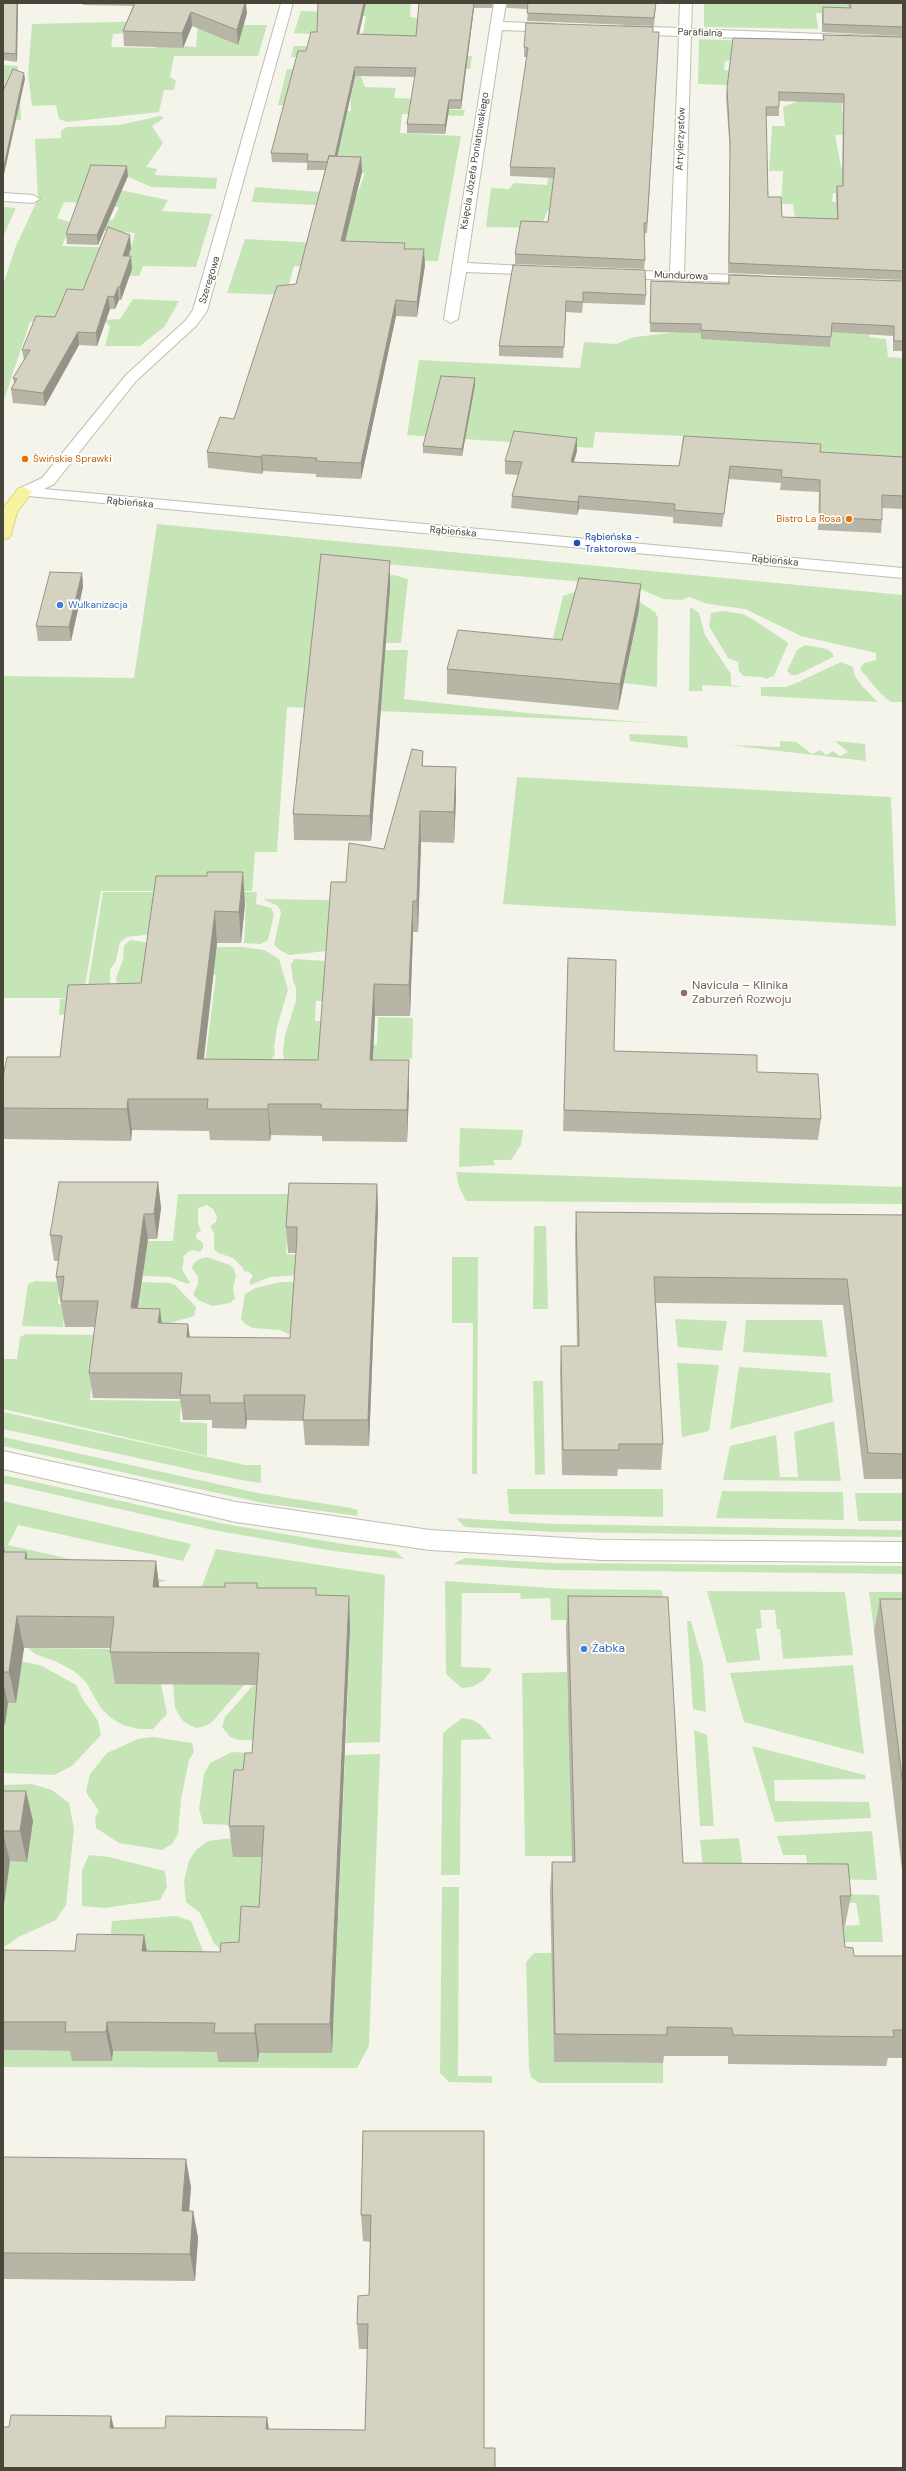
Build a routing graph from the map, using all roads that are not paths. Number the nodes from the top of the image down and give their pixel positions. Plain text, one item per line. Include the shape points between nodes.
1 (287, 3) edge
2 (500, 3) edge
3 (686, 3) edge
4 (497, 26) junction
5 (567, 28) edge
6 (614, 30) edge
7 (685, 32) junction
8 (903, 41) edge
9 (3, 197) edge
10 (33, 199) dead end
11 (458, 267) junction
12 (560, 271) edge
13 (599, 273) edge
14 (677, 276) junction
15 (770, 280) edge
16 (451, 319) dead end
17 (5, 488) dead end
18 (24, 492) junction
19 (3, 534) edge
20 (903, 573) edge
21 (3, 1460) edge
22 (903, 1552) edge

1 - 18 street, Szeregowa via 200,310 191,323 131,378 48,481
2 - 4 street, Księcia Józefa Poniatowskiego
3 - 7 street, Artylerzystów
4 - 5 street
4 - 11 street, Księcia Józefa Poniatowskiego
6 - 7 street, Parafialna
7 - 8 street, Parafialna
7 - 14 street, Artylerzystów
9 - 10 street
11 - 12 street
11 - 16 street, Księcia Józefa Poniatowskiego
13 - 14 street, Mundurowa
14 - 15 street, Mundurowa
17 - 18 main road, Rąbieńska
18 - 19 main road via 10,511
18 - 20 street, Rąbieńska
21 - 22 street via 236,1512 430,1540 602,1550

